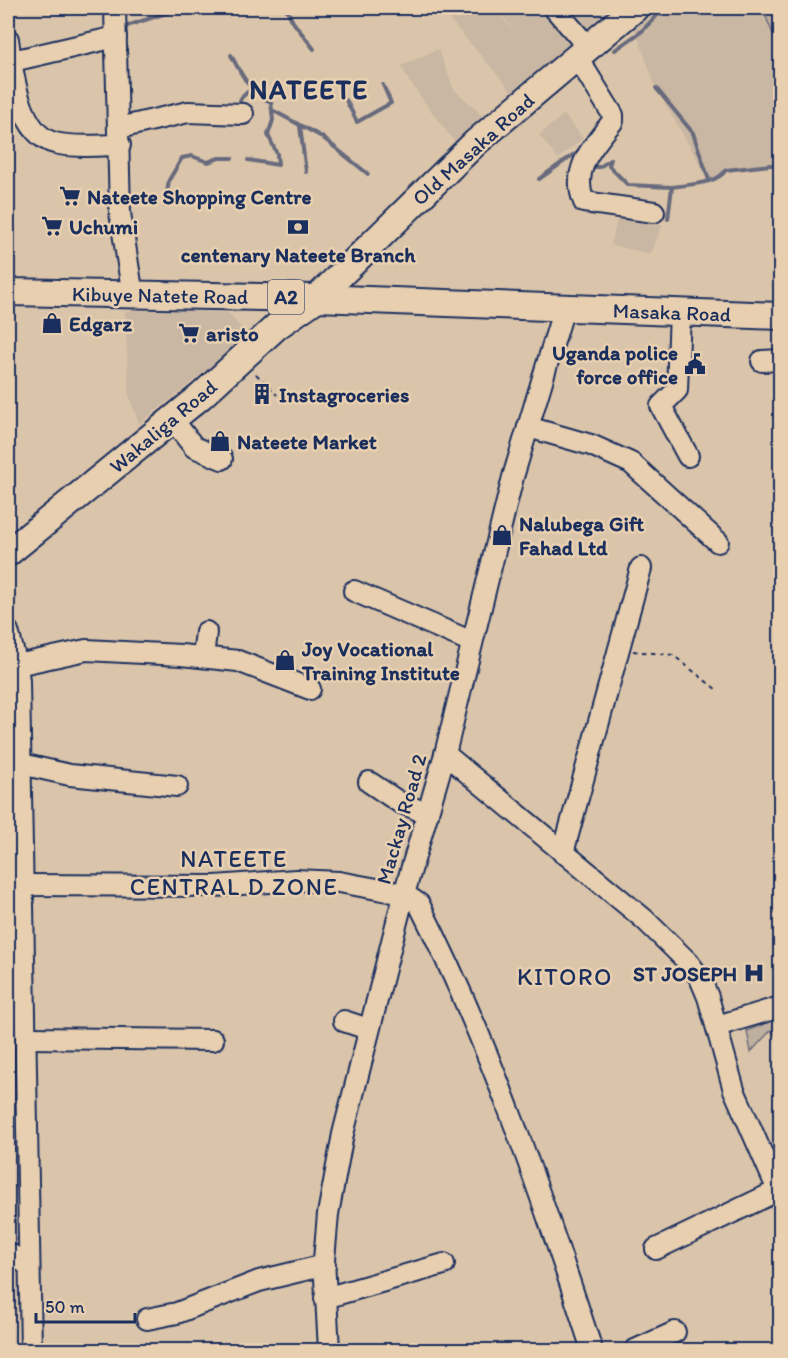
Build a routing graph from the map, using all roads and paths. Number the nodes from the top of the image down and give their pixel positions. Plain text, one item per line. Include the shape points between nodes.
1 (115, 8) edge
2 (554, 8) edge
3 (635, 8) edge
4 (116, 37) junction
5 (8, 39) edge
6 (583, 52) junction
7 (9, 61) edge
8 (243, 114) dead end
9 (119, 136) junction
10 (654, 212) dead end
11 (8, 292) edge
12 (134, 296) junction
13 (317, 298) junction
14 (564, 308) junction
15 (680, 312) junction
16 (780, 316) edge
17 (241, 359) junction
18 (277, 395) dead end
19 (172, 419) junction
20 (528, 427) junction
21 (688, 456) dead end
22 (222, 459) dead end
23 (718, 542) dead end
24 (8, 553) edge
25 (641, 568) dead end
26 (354, 591) dead end
27 (8, 631) edge
28 (206, 632) dead end
29 (472, 642) junction
30 (619, 651) junction
31 (203, 657) junction
32 (17, 665) junction
33 (310, 690) dead end
34 (717, 690) dead end
35 (445, 754) junction
36 (21, 764) junction
37 (369, 782) dead end
38 (177, 786) dead end
39 (428, 814) junction
40 (563, 853) junction
41 (24, 885) junction
42 (404, 894) junction
43 (780, 1007) edge
44 (344, 1021) dead end
45 (717, 1026) junction
46 (368, 1029) junction
47 (27, 1038) junction
48 (213, 1041) dead end
49 (779, 1193) edge
50 (656, 1248) dead end
51 (8, 1253) edge
52 (444, 1264) dead end
53 (29, 1265) junction
54 (325, 1265) junction
55 (326, 1298) junction
56 (147, 1319) dead end
57 (675, 1332) dead end
58 (30, 1350) edge
59 (329, 1350) edge
60 (592, 1350) edge
61 (635, 1350) edge

1 - 4 street
2 - 6 street
3 - 6 main road, Old Masaka Road
4 - 7 street
4 - 9 street
5 - 7 street
6 - 10 street via 613,121 579,171 580,193 584,202
6 - 13 main road, Old Masaka Road via 475,143
7 - 9 street via 24,112 43,138 56,144
8 - 9 street via 188,112
9 - 12 street via 120,213
11 - 12 main road, Kibuye Natete Road / A2
12 - 13 main road, Kibuye Natete Road / A2
13 - 14 main road, Kibuye Natete Road / A2
13 - 17 main road, Wakaliga Road via 277,326
14 - 15 main road, Masaka Road / A2
14 - 20 street, Mackay Road 2
15 - 16 main road, Masaka Road / A2
15 - 21 street via 678,390 661,406
17 - 18 path
17 - 19 main road, Wakaliga Road
19 - 22 street via 194,447
19 - 24 main road, Wakaliga Road
20 - 23 street via 591,445 630,463
20 - 29 street, Mackay Road 2
25 - 30 street
26 - 29 street
27 - 32 street
28 - 31 street
29 - 35 street, Mackay Road 2
30 - 34 path via 673,656
30 - 40 street
31 - 32 street via 86,650
31 - 33 street via 250,665
32 - 36 street
35 - 39 street, Mackay Road 2
35 - 40 street
36 - 38 street via 70,776
36 - 41 street
37 - 39 street via 399,802
39 - 42 street, Mackay Road 2
40 - 45 street via 644,919 688,962 700,978
41 - 42 street via 215,886 296,880 358,884
41 - 47 street
42 - 46 street, Mackay Road 2
42 - 60 street via 419,904 446,957 495,1076
43 - 45 street
44 - 46 street
45 - 49 street via 734,1090
46 - 54 street, Mackay Road 2 via 333,1179
47 - 48 street
47 - 53 street
49 - 50 street
51 - 53 street
52 - 55 street
53 - 58 street
54 - 55 street, Mackay Road 2
54 - 56 street via 259,1281 177,1313
55 - 59 street, Mackay Road 2
57 - 61 street

